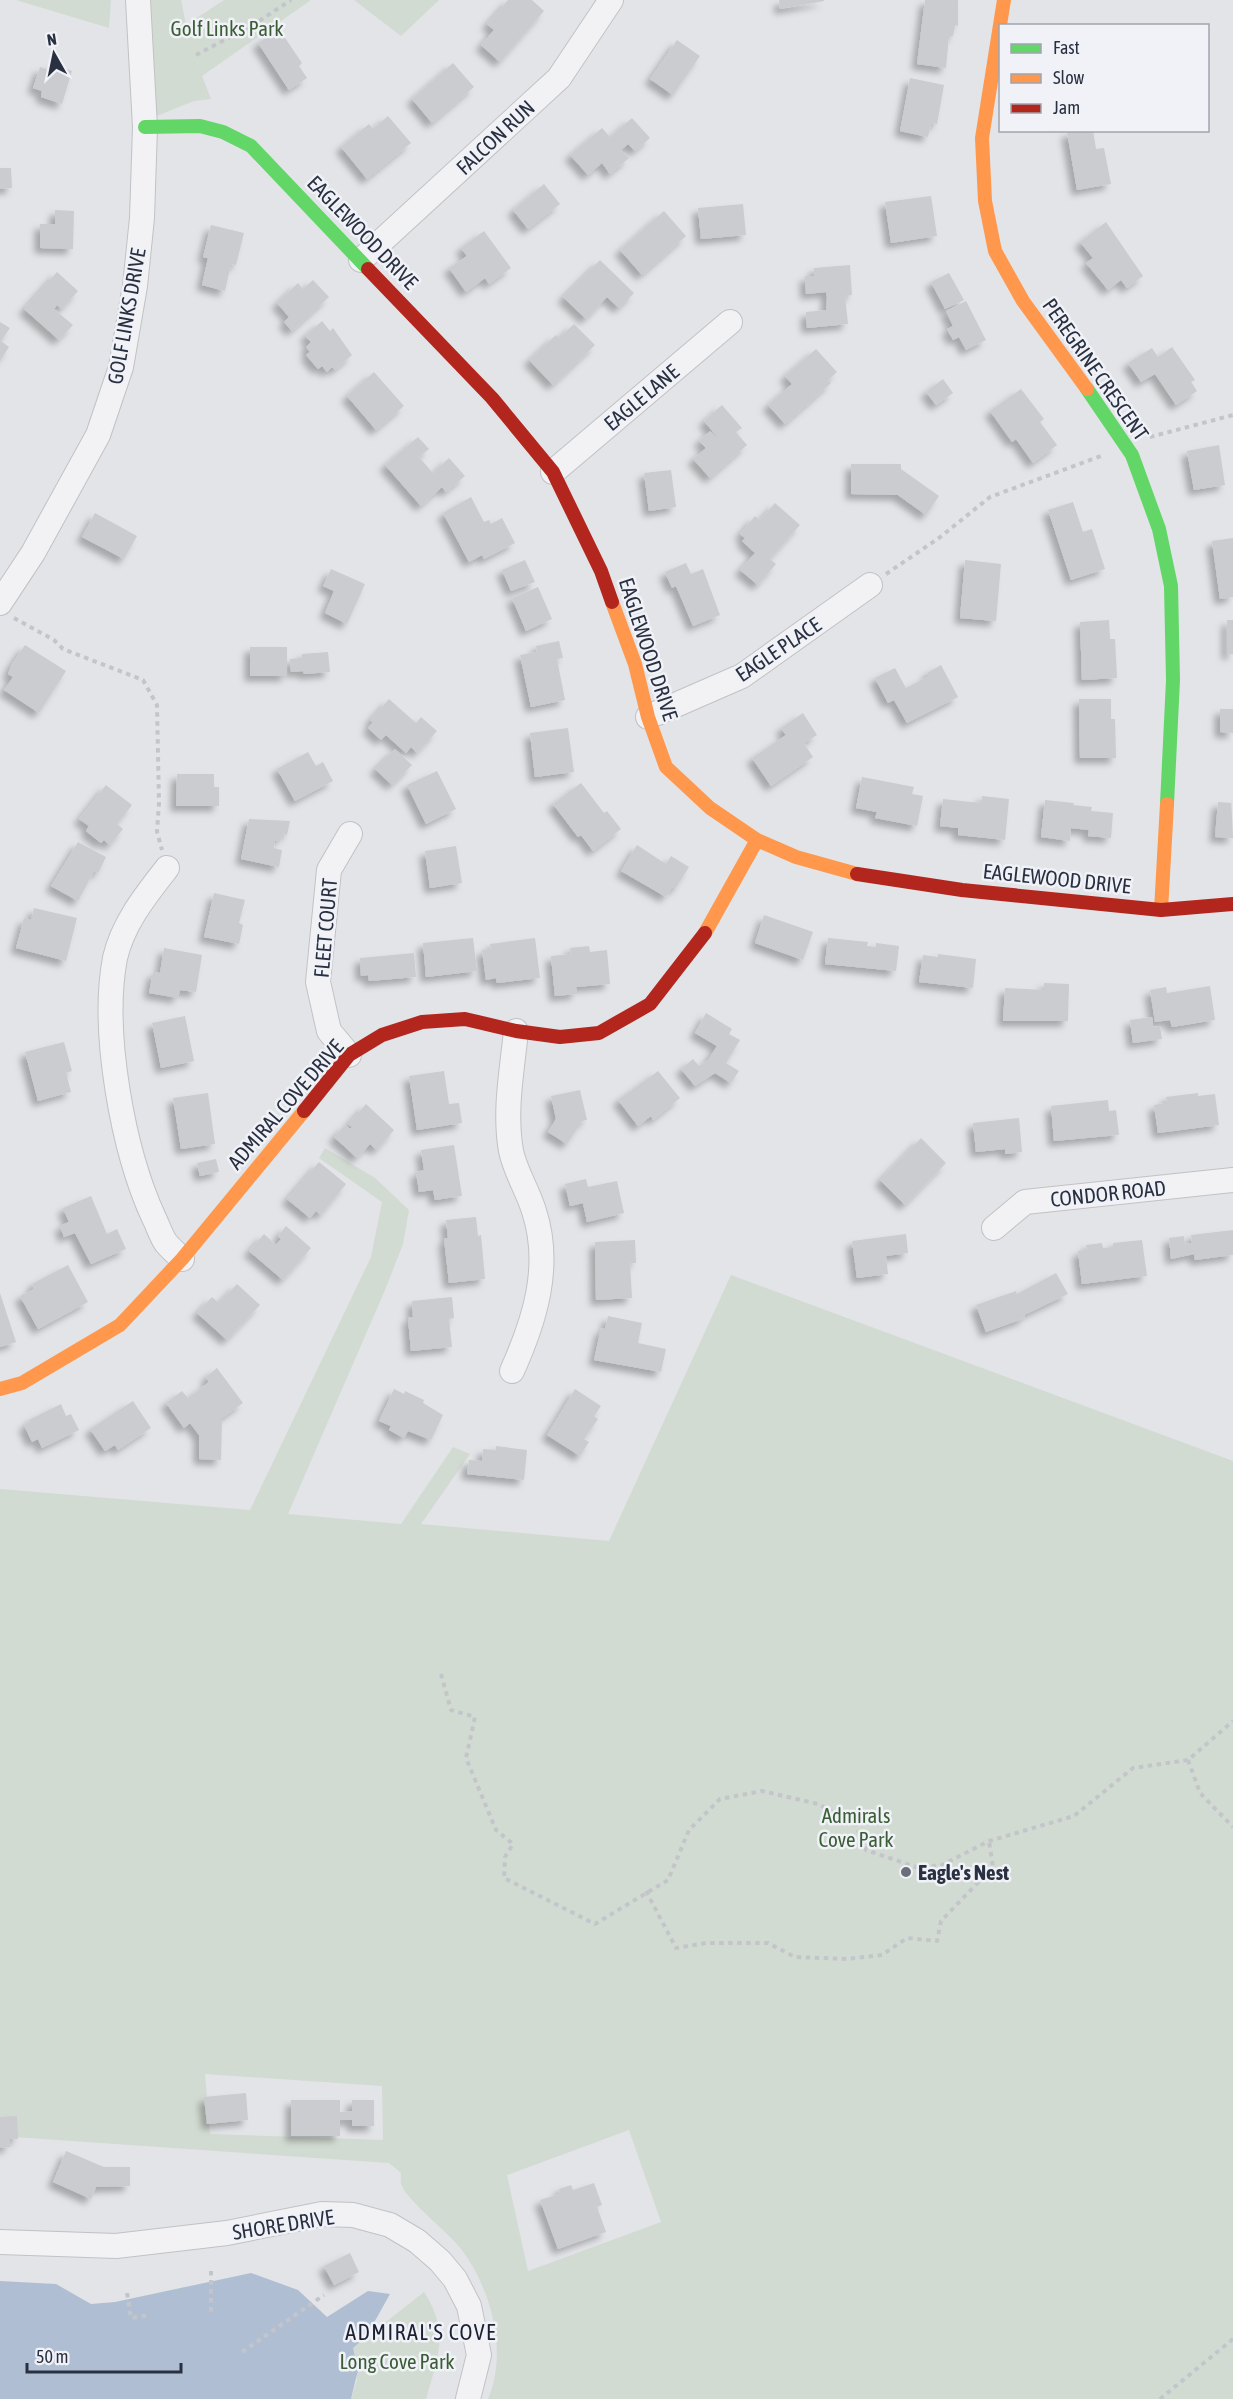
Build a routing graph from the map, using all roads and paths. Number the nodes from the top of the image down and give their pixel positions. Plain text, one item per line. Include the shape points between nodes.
1 (138, 0) edge
2 (291, 0) edge
3 (611, 0) edge
4 (1004, 0) edge
5 (1000, 24) edge
6 (999, 31) edge
7 (196, 55) dead end
8 (145, 127) junction
9 (361, 260) junction
10 (730, 322) dead end
11 (1233, 415) edge
12 (1126, 447) junction
13 (553, 472) junction
14 (870, 585) joint
15 (3, 608) edge
16 (648, 717) junction
17 (350, 834) dead end
18 (757, 840) junction
19 (167, 868) joint
20 (1233, 904) edge
21 (1161, 910) junction
22 (516, 1031) junction
23 (349, 1055) junction
24 (1233, 1180) edge
25 (994, 1228) dead end
26 (182, 1259) junction
27 (513, 1371) dead end
28 (0, 1389) edge
29 (441, 1674) dead end
30 (1233, 1720) edge
31 (1188, 1760) junction
32 (1233, 1827) edge
33 (989, 1841) junction
34 (646, 1891) junction
35 (0, 2242) edge
36 (211, 2271) dead end
37 (127, 2293) dead end
38 (324, 2295) dead end
39 (211, 2314) dead end
40 (150, 2315) dead end
41 (1233, 2339) edge
42 (242, 2352) dead end
43 (468, 2399) edge
44 (1160, 2399) edge

1 - 8 street, GOLF LINKS DRIVE
2 - 7 path
3 - 9 street, FALCON RUN via 559,78
4 - 5 street, PEREGRINE CRESCENT
6 - 12 street, PEREGRINE CRESCENT via 982,138 985,201 995,251 1023,301
8 - 9 street, EAGLEWOOD DRIVE via 193,124 225,130 251,146
8 - 15 street, GOLF LINKS DRIVE via 142,218 121,367 99,435
9 - 13 street, EAGLEWOOD DRIVE via 492,398
10 - 13 street, EAGLE LANE
11 - 12 path
12 - 14 path via 990,497
12 - 21 street, PEREGRINE CRESCENT via 1159,529 1171,586 1173,680
13 - 16 street, EAGLEWOOD DRIVE via 602,571 635,664
14 - 16 street, EAGLE PLACE via 742,676
15 - 19 path via 63,649 143,680 157,705 157,832
16 - 18 street, EAGLEWOOD DRIVE via 666,767 710,808
17 - 23 street, FLEET COURT via 328,870 318,982 329,1031
18 - 21 street, EAGLEWOOD DRIVE via 796,857 856,874 962,890
18 - 22 street, ADMIRAL COVE DRIVE via 704,934 650,1004 599,1033 560,1037
19 - 26 street via 134,910 116,957 111,1012 116,1075 127,1136 146,1200 165,1242
20 - 21 street, EAGLEWOOD DRIVE
22 - 23 street, ADMIRAL COVE DRIVE via 465,1019 423,1022 382,1035
22 - 27 street via 508,1113 511,1152 535,1212 542,1251 532,1327
23 - 26 street, ADMIRAL COVE DRIVE
24 - 25 street, CONDOR ROAD via 1024,1202
26 - 28 street, ADMIRAL COVE DRIVE via 120,1325 22,1383
29 - 34 path via 451,1710 475,1717 466,1758 496,1830 513,1844 505,1857 504,1878 596,1924
30 - 31 path
31 - 32 path via 1200,1793
31 - 33 path via 1133,1768 1074,1816
33 - 34 path via 942,1865 920,1868 866,1850 856,1825 818,1804 762,1791 720,1799 689,1830 668,1880
33 - 34 path via 993,1867 941,1921 938,1941 907,1938 882,1955 847,1959 795,1957 768,1943 706,1942 676,1948
35 - 43 street, SHORE DRIVE via 127,2245 226,2233 322,2214 353,2215 379,2222 404,2232 429,2250 455,2279 474,2321 479,2355
36 - 39 path
37 - 40 path via 131,2318
38 - 42 path
41 - 44 path

